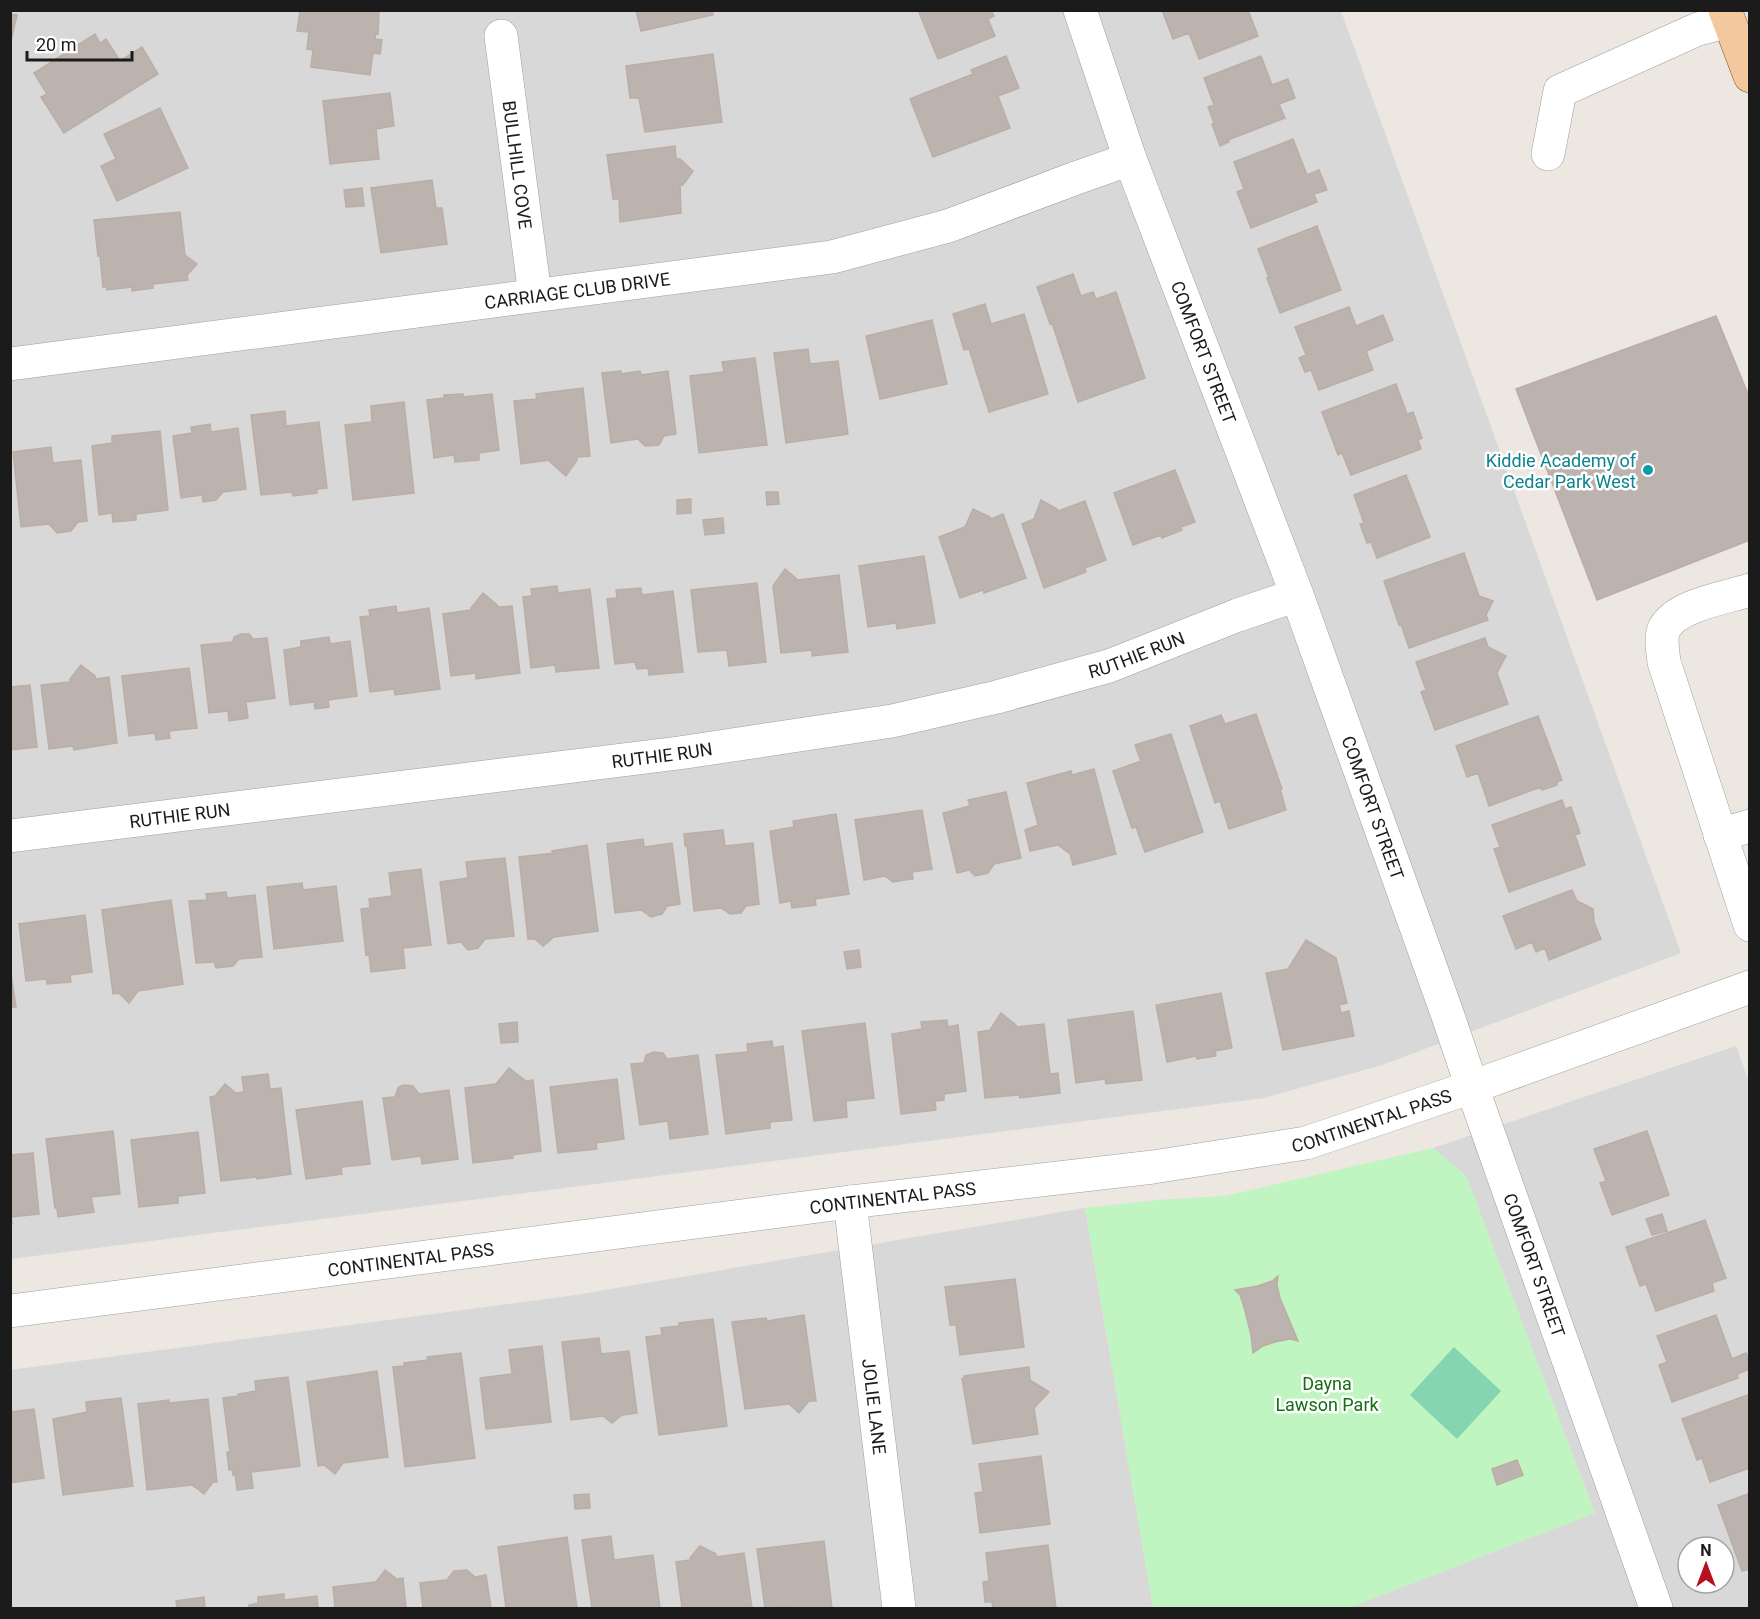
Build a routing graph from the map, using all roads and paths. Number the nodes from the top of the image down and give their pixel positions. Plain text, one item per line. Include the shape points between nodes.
1 (1080, 10) edge
2 (1727, 16) edge
3 (501, 36) dead end
4 (1749, 76) edge
5 (1548, 154) dead end
6 (1130, 159) junction
7 (535, 295) junction
8 (10, 364) edge
9 (1749, 590) edge
10 (1297, 595) junction
11 (1735, 830) edge
12 (10, 836) edge
13 (1749, 925) edge
14 (1749, 987) edge
15 (1472, 1087) junction
16 (850, 1203) junction
17 (10, 1311) edge
18 (899, 1608) edge
19 (1656, 1608) edge

1 - 6 street, COMFORT STREET
2 - 4 main road
2 - 5 street via 1560,91
3 - 7 street, BULLHILL COVE
6 - 7 street, CARRIAGE CLUB DRIVE via 948,226 832,257
6 - 10 street, COMFORT STREET
7 - 8 street, CARRIAGE CLUB DRIVE
9 - 11 street via 1673,617 1664,630 1662,645 1664,662
10 - 12 street, RUTHIE RUN via 1109,666 892,721 679,753
10 - 15 street, COMFORT STREET
11 - 13 street
14 - 15 street, CONTINENTAL PASS
15 - 16 street, CONTINENTAL PASS via 1305,1143 1153,1167
15 - 19 street, COMFORT STREET
16 - 17 street, CONTINENTAL PASS
16 - 18 street, JOLIE LANE

